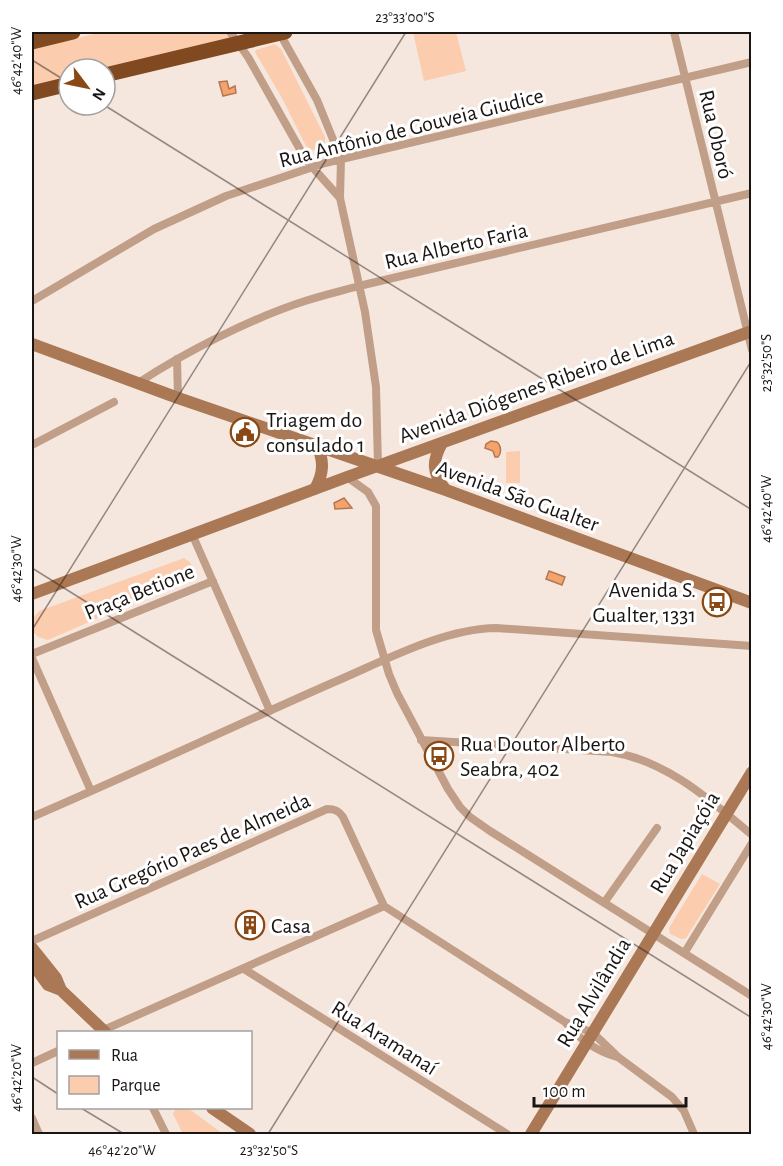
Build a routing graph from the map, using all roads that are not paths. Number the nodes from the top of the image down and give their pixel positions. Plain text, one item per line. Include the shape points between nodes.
1 (73, 32) edge
2 (281, 32) edge
3 (674, 32) edge
4 (234, 37) edge
5 (32, 42) edge
6 (752, 62) edge
7 (117, 71) edge
8 (685, 78) junction
9 (57, 87) edge
10 (32, 93) edge
11 (341, 159) junction
12 (313, 167) junction
13 (752, 194) edge
14 (340, 198) junction
15 (714, 202) junction
16 (359, 286) junction
17 (32, 302) edge
18 (749, 332) edge
19 (32, 344) edge
20 (752, 350) edge
21 (177, 359) junction
22 (138, 383) junction
23 (178, 398) junction
24 (114, 402) dead end
25 (442, 443) junction
26 (317, 445) junction
27 (32, 446) edge
28 (378, 466) junction
29 (347, 477) junction
30 (315, 489) junction
31 (446, 490) junction
32 (192, 534) junction
33 (213, 581) junction
34 (32, 594) edge
35 (752, 603) edge
36 (752, 646) edge
37 (32, 656) edge
38 (385, 661) junction
39 (270, 711) junction
40 (421, 740) junction
41 (752, 772) edge
42 (91, 791) junction
43 (726, 814) junction
44 (32, 817) edge
45 (657, 828) dead end
46 (752, 835) edge
47 (752, 843) edge
48 (604, 903) junction
49 (384, 906) junction
50 (653, 933) junction
51 (32, 941) edge
52 (32, 948) edge
53 (685, 952) junction
54 (32, 963) edge
55 (244, 969) junction
56 (61, 990) junction
57 (752, 996) edge
58 (101, 1031) edge
59 (104, 1031) edge
60 (590, 1038) junction
61 (57, 1051) edge
62 (32, 1063) edge
63 (156, 1109) edge
64 (215, 1109) edge
65 (32, 1118) edge
66 (39, 1134) edge
67 (166, 1134) edge
68 (250, 1134) edge
69 (507, 1134) edge
70 (531, 1134) edge
71 (694, 1134) edge

1 - 5 highway
2 - 4 highway
2 - 11 street via 317,100
3 - 8 street, Rua Oboró
4 - 7 highway
4 - 12 street
6 - 8 street, Rua Antônio de Gouveia Giudice
8 - 11 street, Rua Antônio de Gouveia Giudice
8 - 15 street, Rua Oboró
9 - 10 highway
11 - 12 street, Rua Antônio de Gouveia Giudice
11 - 14 street
12 - 14 street
12 - 17 street, Rua Antônio de Gouveia Giudice via 226,196 154,229
13 - 15 street, Rua Alberto Faria
14 - 16 street
15 - 16 street, Rua Alberto Faria
15 - 18 street, Rua Oboró
16 - 21 street, Rua Alberto Faria via 304,301
16 - 28 street via 376,387
18 - 20 street, Rua Oboró
18 - 25 street, Avenida Diógenes Ribeiro de Lima
19 - 22 street, Avenida São Gualter
21 - 22 street, Rua Alberto Faria
21 - 23 street
22 - 23 street, Avenida São Gualter
23 - 26 street, Avenida São Gualter
24 - 27 street
25 - 28 street, Avenida Diógenes Ribeiro de Lima
25 - 31 street via 436,453 434,473
26 - 28 street, Avenida São Gualter
26 - 30 street via 323,464
28 - 29 street, Avenida Diógenes Ribeiro de Lima
28 - 31 street, Avenida São Gualter
29 - 30 street, Avenida Diógenes Ribeiro de Lima
29 - 38 street via 368,492 376,506 376,630
30 - 32 street, Avenida Diógenes Ribeiro de Lima
31 - 35 street, Avenida São Gualter
32 - 33 street, Praça Betione
32 - 34 street, Avenida Diógenes Ribeiro de Lima
33 - 37 street, Praça Betione
33 - 39 street
36 - 38 street via 474,628
37 - 42 street
38 - 39 street
38 - 40 street
39 - 42 street
40 - 43 street via 629,755 661,767
40 - 48 street via 448,789 470,818
41 - 43 street, Rua Japiaçóia
42 - 44 street
43 - 46 street
43 - 50 street, Rua Japiaçóia
45 - 48 street
47 - 53 street
48 - 50 street
49 - 51 street, Rua Gregório Paes de Almeida via 344,817 339,811 327,809
49 - 55 street
49 - 60 street
50 - 53 street
50 - 60 street, Rua Alvilândia
52 - 56 street
53 - 57 street
54 - 56 street via 48,985
55 - 59 street
55 - 69 street, Rua Aramanaí
56 - 58 street
60 - 70 street, Rua Alvilândia
60 - 71 street via 672,1097 684,1111
61 - 62 street
63 - 67 street
64 - 68 street
65 - 66 street

